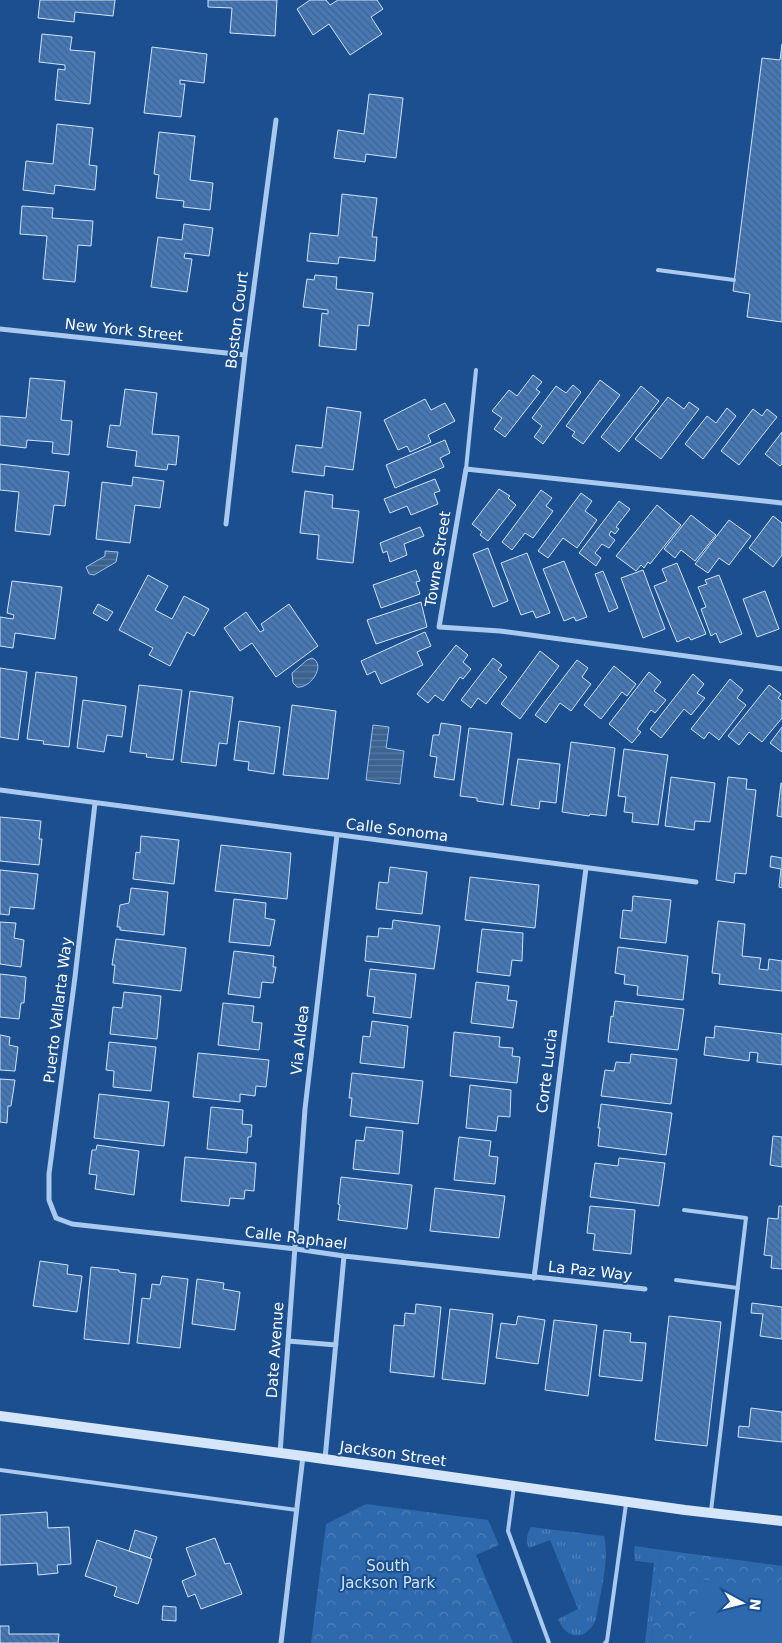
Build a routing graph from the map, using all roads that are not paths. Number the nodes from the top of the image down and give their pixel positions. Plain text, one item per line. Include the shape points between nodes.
1 (276, 120) dead end
2 (658, 270) dead end
3 (734, 280) dead end
4 (0, 329) edge
5 (245, 355) junction
6 (476, 370) dead end
7 (466, 468) junction
8 (782, 503) edge
9 (226, 524) dead end
10 (782, 669) edge
11 (0, 790) edge
12 (96, 803) junction
13 (337, 835) junction
14 (586, 868) junction
15 (696, 882) dead end
16 (684, 1210) dead end
17 (56, 1218) joint
18 (296, 1250) junction
19 (344, 1256) junction
20 (534, 1278) junction
21 (676, 1280) dead end
22 (738, 1288) junction
23 (645, 1289) dead end
24 (288, 1341) junction
25 (336, 1345) junction
26 (0, 1416) edge
27 (280, 1453) junction
28 (303, 1456) junction
29 (325, 1459) junction
30 (0, 1470) edge
31 (514, 1486) junction
32 (626, 1502) junction
33 (297, 1510) junction
34 (711, 1513) junction
35 (782, 1522) edge
36 (281, 1643) edge
37 (549, 1643) edge
38 (605, 1643) edge

1 - 5 street, Boston Court
2 - 3 lane
4 - 5 street, New York Street
5 - 9 street, Boston Court
6 - 7 lane
7 - 8 street
7 - 10 street, Towne Street via 440,627 500,631
11 - 12 street, Calle Sonoma
12 - 13 street, Calle Sonoma
12 - 17 street, Puerto Vallarta Way via 49,1174 49,1200
13 - 14 street, Calle Sonoma
13 - 18 street, Via Aldea via 305,1110
14 - 15 street, Calle Sonoma
14 - 20 street, Corte Lucia
16 - 22 lane via 746,1218
17 - 18 street, Calle Raphael via 72,1224
18 - 19 street, Calle Raphael
18 - 24 street, Date Avenue
19 - 20 street, Calle Raphael
19 - 25 street
20 - 23 street, La Paz Way
21 - 22 lane
22 - 34 lane
24 - 25 street
24 - 27 street, Date Avenue
25 - 29 street
26 - 27 main road, Jackson Street
27 - 28 main road, Jackson Street
28 - 29 main road, Jackson Street
28 - 33 street
29 - 31 main road, Jackson Street
30 - 33 lane
31 - 32 main road, Jackson Street
31 - 37 lane via 508,1531
32 - 34 main road, Jackson Street
32 - 38 lane
33 - 36 street
34 - 35 main road, Jackson Street

